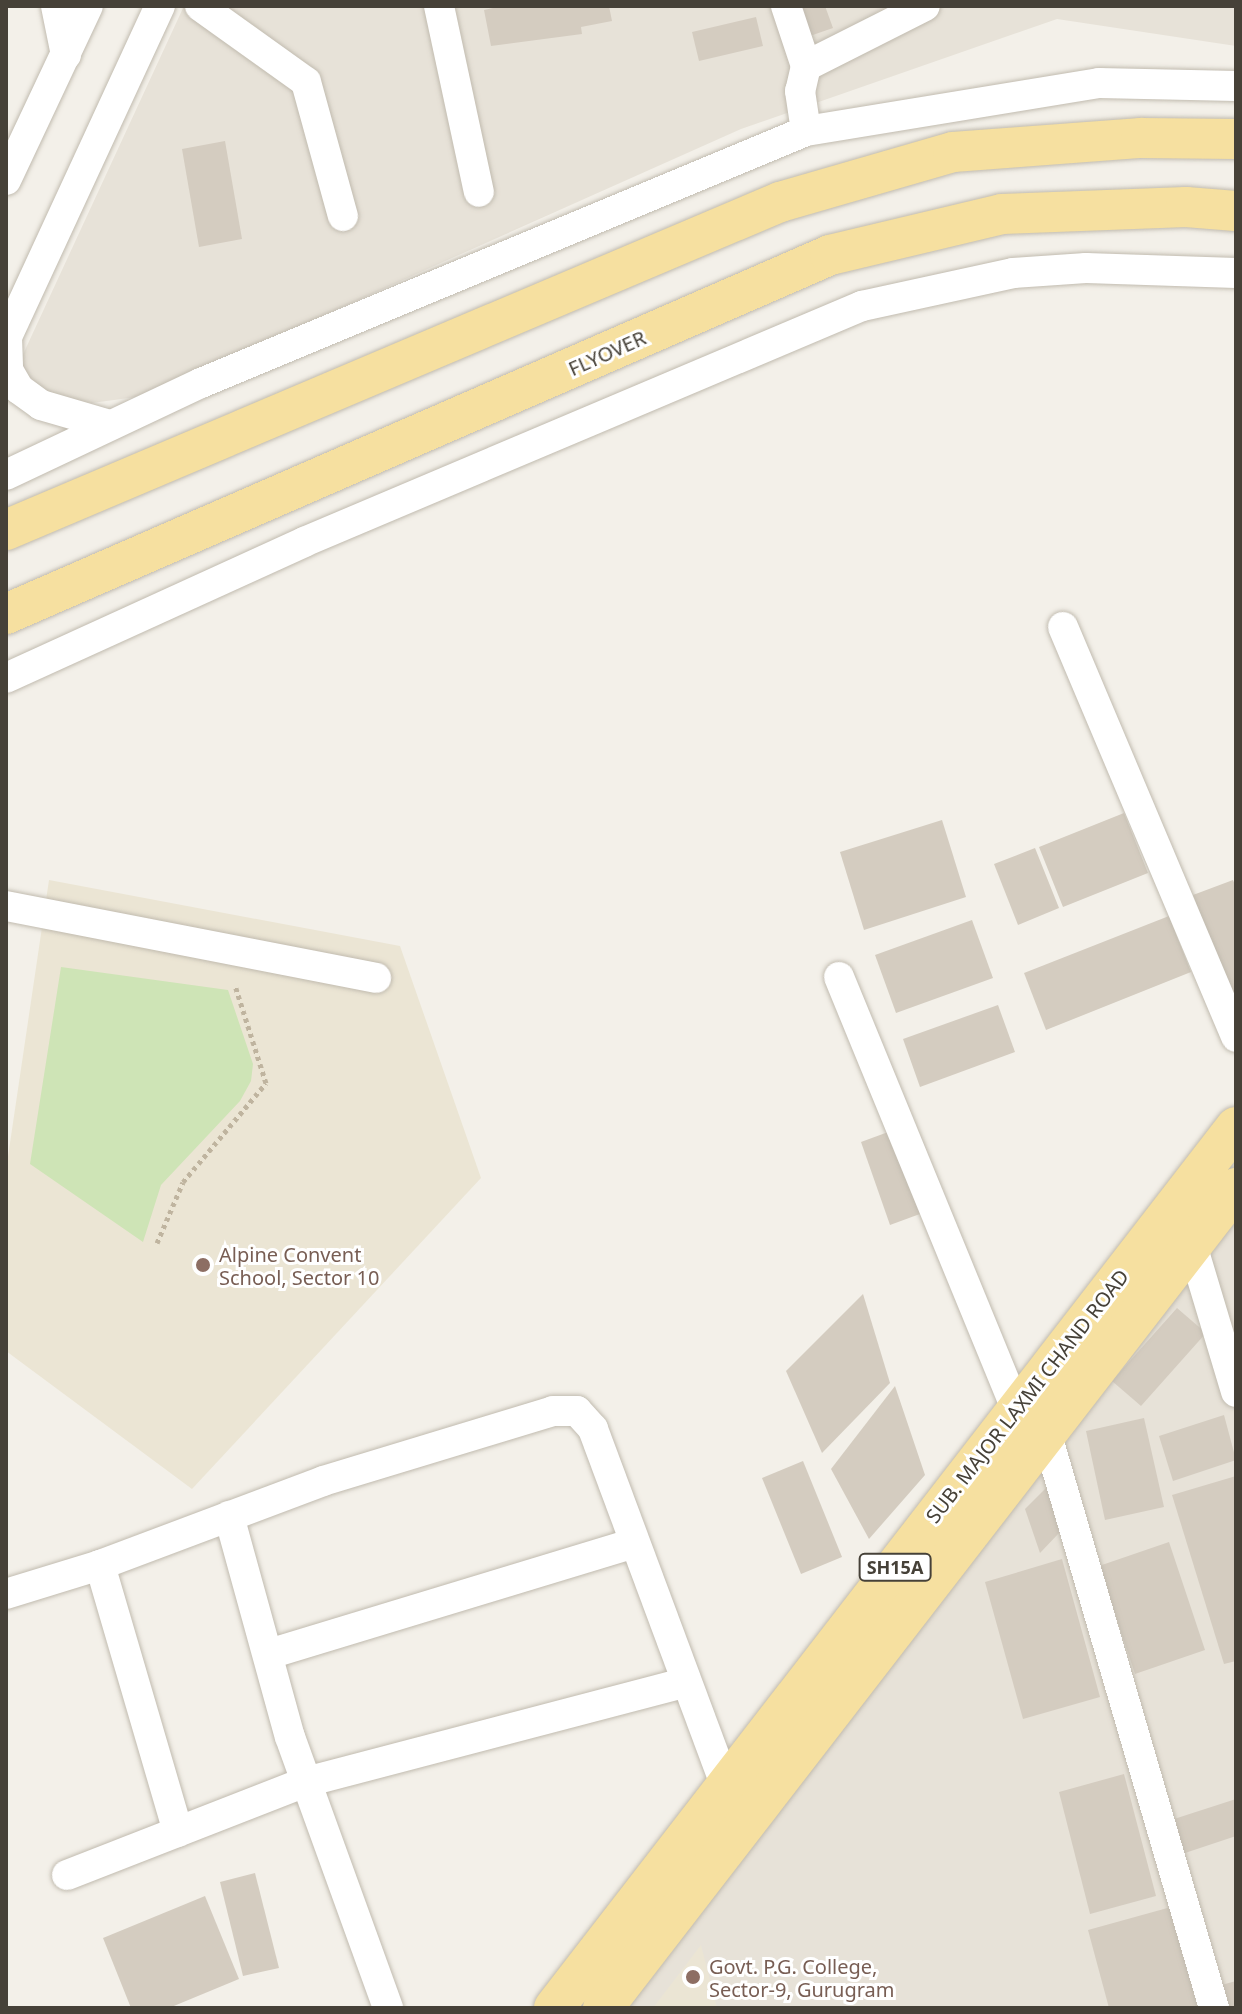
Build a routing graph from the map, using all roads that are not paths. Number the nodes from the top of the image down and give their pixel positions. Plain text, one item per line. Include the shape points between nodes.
1 (56, 6) edge
2 (88, 6) edge
3 (160, 6) edge
4 (200, 6) edge
5 (439, 6) edge
6 (786, 6) edge
7 (923, 7) edge
8 (66, 55) junction
9 (806, 66) junction
10 (1236, 86) edge
11 (16, 126) edge
12 (806, 131) junction
13 (1236, 139) edge
14 (6, 180) edge
15 (479, 192) dead end
16 (1236, 211) edge
17 (343, 216) dead end
18 (1236, 273) edge
19 (7, 338) edge
20 (110, 425) junction
21 (6, 475) edge
22 (6, 530) edge
23 (6, 614) edge
24 (1063, 627) dead end
25 (6, 678) edge
26 (6, 906) edge
27 (839, 977) dead end
28 (376, 978) dead end
29 (1236, 1037) edge
30 (1236, 1127) edge
31 (1236, 1188) edge
32 (1176, 1234) junction
33 (1236, 1392) edge
34 (1031, 1421) junction
35 (229, 1516) junction
36 (635, 1543) junction
37 (100, 1565) junction
38 (6, 1594) edge
39 (894, 1598) junction
40 (269, 1654) junction
41 (686, 1682) junction
42 (306, 1782) junction
43 (726, 1786) junction
44 (178, 1832) junction
45 (67, 1875) dead end
46 (388, 2008) edge
47 (554, 2008) edge
48 (603, 2008) edge
49 (1214, 2008) edge

1 - 8 street
2 - 8 street
3 - 19 street
4 - 17 street via 306,82
5 - 15 street
6 - 9 street
7 - 9 street
8 - 11 street
9 - 12 street via 800,91
10 - 12 street via 1099,83
11 - 14 street
12 - 20 street
13 - 22 main road via 1141,138 953,152 780,202
16 - 23 main road, FLYOVER via 1186,207 1002,214 830,255
18 - 25 street via 1086,268 1013,273 862,306 304,542
19 - 20 street via 8,370 19,389 41,405
20 - 21 street
24 - 29 street
26 - 28 street
27 - 34 street
30 - 32 main road, SUB. MAJOR LAXMI CHAND ROAD / SH15A
31 - 32 main road, SUB. MAJOR LAXMI CHAND ROAD / SH15A
32 - 33 street
32 - 34 main road, SUB. MAJOR LAXMI CHAND ROAD / SH15A
34 - 39 main road, SUB. MAJOR LAXMI CHAND ROAD / SH15A
34 - 49 street
35 - 36 street via 323,1481 565,1409 589,1419
35 - 37 street
35 - 40 street
36 - 40 street
36 - 41 street
37 - 38 street
37 - 44 street
39 - 43 main road, SUB. MAJOR LAXMI CHAND ROAD / SH15A
39 - 48 main road, SUB. MAJOR LAXMI CHAND ROAD / SH15A
40 - 42 street
41 - 42 street
41 - 43 street
42 - 44 street
42 - 46 street
43 - 47 main road, SUB. MAJOR LAXMI CHAND ROAD / SH15A
44 - 45 street

